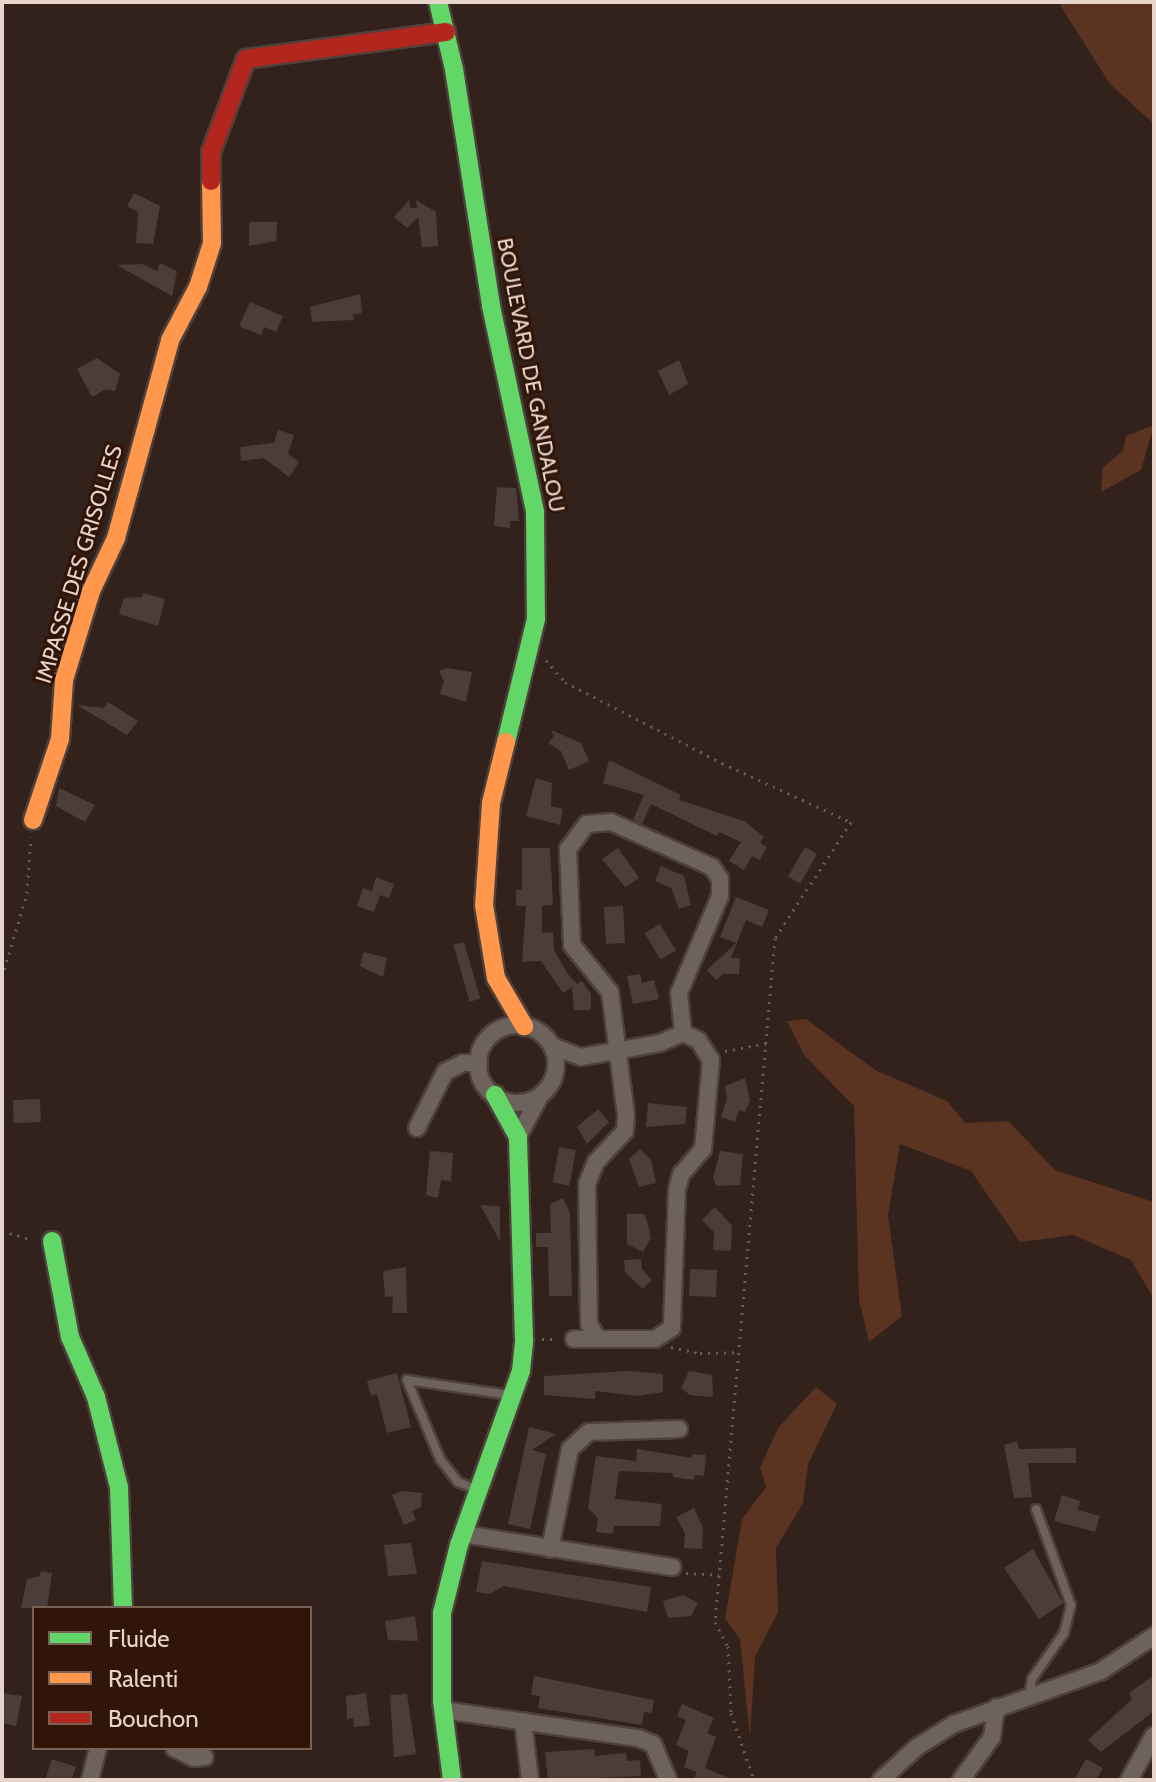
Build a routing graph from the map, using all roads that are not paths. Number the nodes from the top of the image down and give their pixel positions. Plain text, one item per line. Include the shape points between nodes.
1 (438, 2) edge
2 (446, 32) junction
3 (33, 820) road end
4 (501, 992) junction
5 (524, 1026) junction
6 (496, 1032) junction
7 (683, 1033) junction
8 (552, 1046) junction
9 (618, 1051) junction
10 (581, 1057) junction
11 (479, 1063) junction
12 (546, 1090) junction
13 (495, 1095) junction
14 (417, 1128) dead end
15 (518, 1137) junction
16 (52, 1241) road end
17 (596, 1336) junction
18 (574, 1339) road end
19 (513, 1395) junction
20 (679, 1429) dead end
21 (479, 1490) junction
22 (1036, 1509) dead end
23 (463, 1534) junction
24 (550, 1549) junction
25 (672, 1567) road end
26 (123, 1606) edge
27 (1154, 1636) edge
28 (1029, 1698) junction
29 (996, 1707) junction
30 (443, 1710) junction
31 (523, 1721) junction
32 (1154, 1735) edge
33 (98, 1750) edge
34 (178, 1750) edge
35 (205, 1757) dead end
36 (90, 1780) edge
37 (452, 1780) edge
38 (530, 1780) edge
39 (668, 1780) edge
40 (881, 1780) edge
41 (961, 1780) edge
42 (1129, 1780) edge

1 - 2 street, BOULEVARD DE GANDALOU
2 - 3 street, IMPASSE DES GRISOLLES via 246,59 211,152 212,243 198,287 170,340 116,538 91,591 64,680 60,739
2 - 4 street, BOULEVARD DE GANDALOU via 491,306 535,512 536,619 491,803 484,905
4 - 5 street, BOULEVARD DE GANDALOU
4 - 6 street, BOULEVARD DE GANDALOU
5 - 6 street
5 - 8 street
6 - 11 street
7 - 9 street
7 - 9 street via 679,993 720,896 720,879 712,867 611,822 587,824 568,849 572,945 610,992
7 - 17 street via 707,1052 703,1149 681,1174 677,1190 674,1318 664,1337
8 - 10 street
8 - 12 street via 556,1072
9 - 10 street
9 - 17 street via 625,1131 596,1162 587,1184 589,1324
10 - 12 street
11 - 13 street
11 - 14 street via 463,1063 445,1072
12 - 13 street via 518,1103
12 - 15 street
13 - 15 street
15 - 19 street via 524,1340
16 - 26 street via 70,1337 96,1397 119,1487
17 - 18 street
19 - 21 street
19 - 21 lane via 407,1380 440,1459 458,1482
20 - 24 street via 589,1432 570,1449
21 - 23 street
22 - 28 lane via 1071,1605 1064,1633 1032,1679
23 - 24 street
23 - 30 street via 442,1613
24 - 25 street
27 - 28 street via 1101,1671
28 - 29 street
29 - 40 street via 917,1747
29 - 41 street via 992,1737
30 - 31 street
30 - 37 street
31 - 38 street
31 - 39 street via 653,1744
32 - 42 street
33 - 36 street
34 - 35 street

